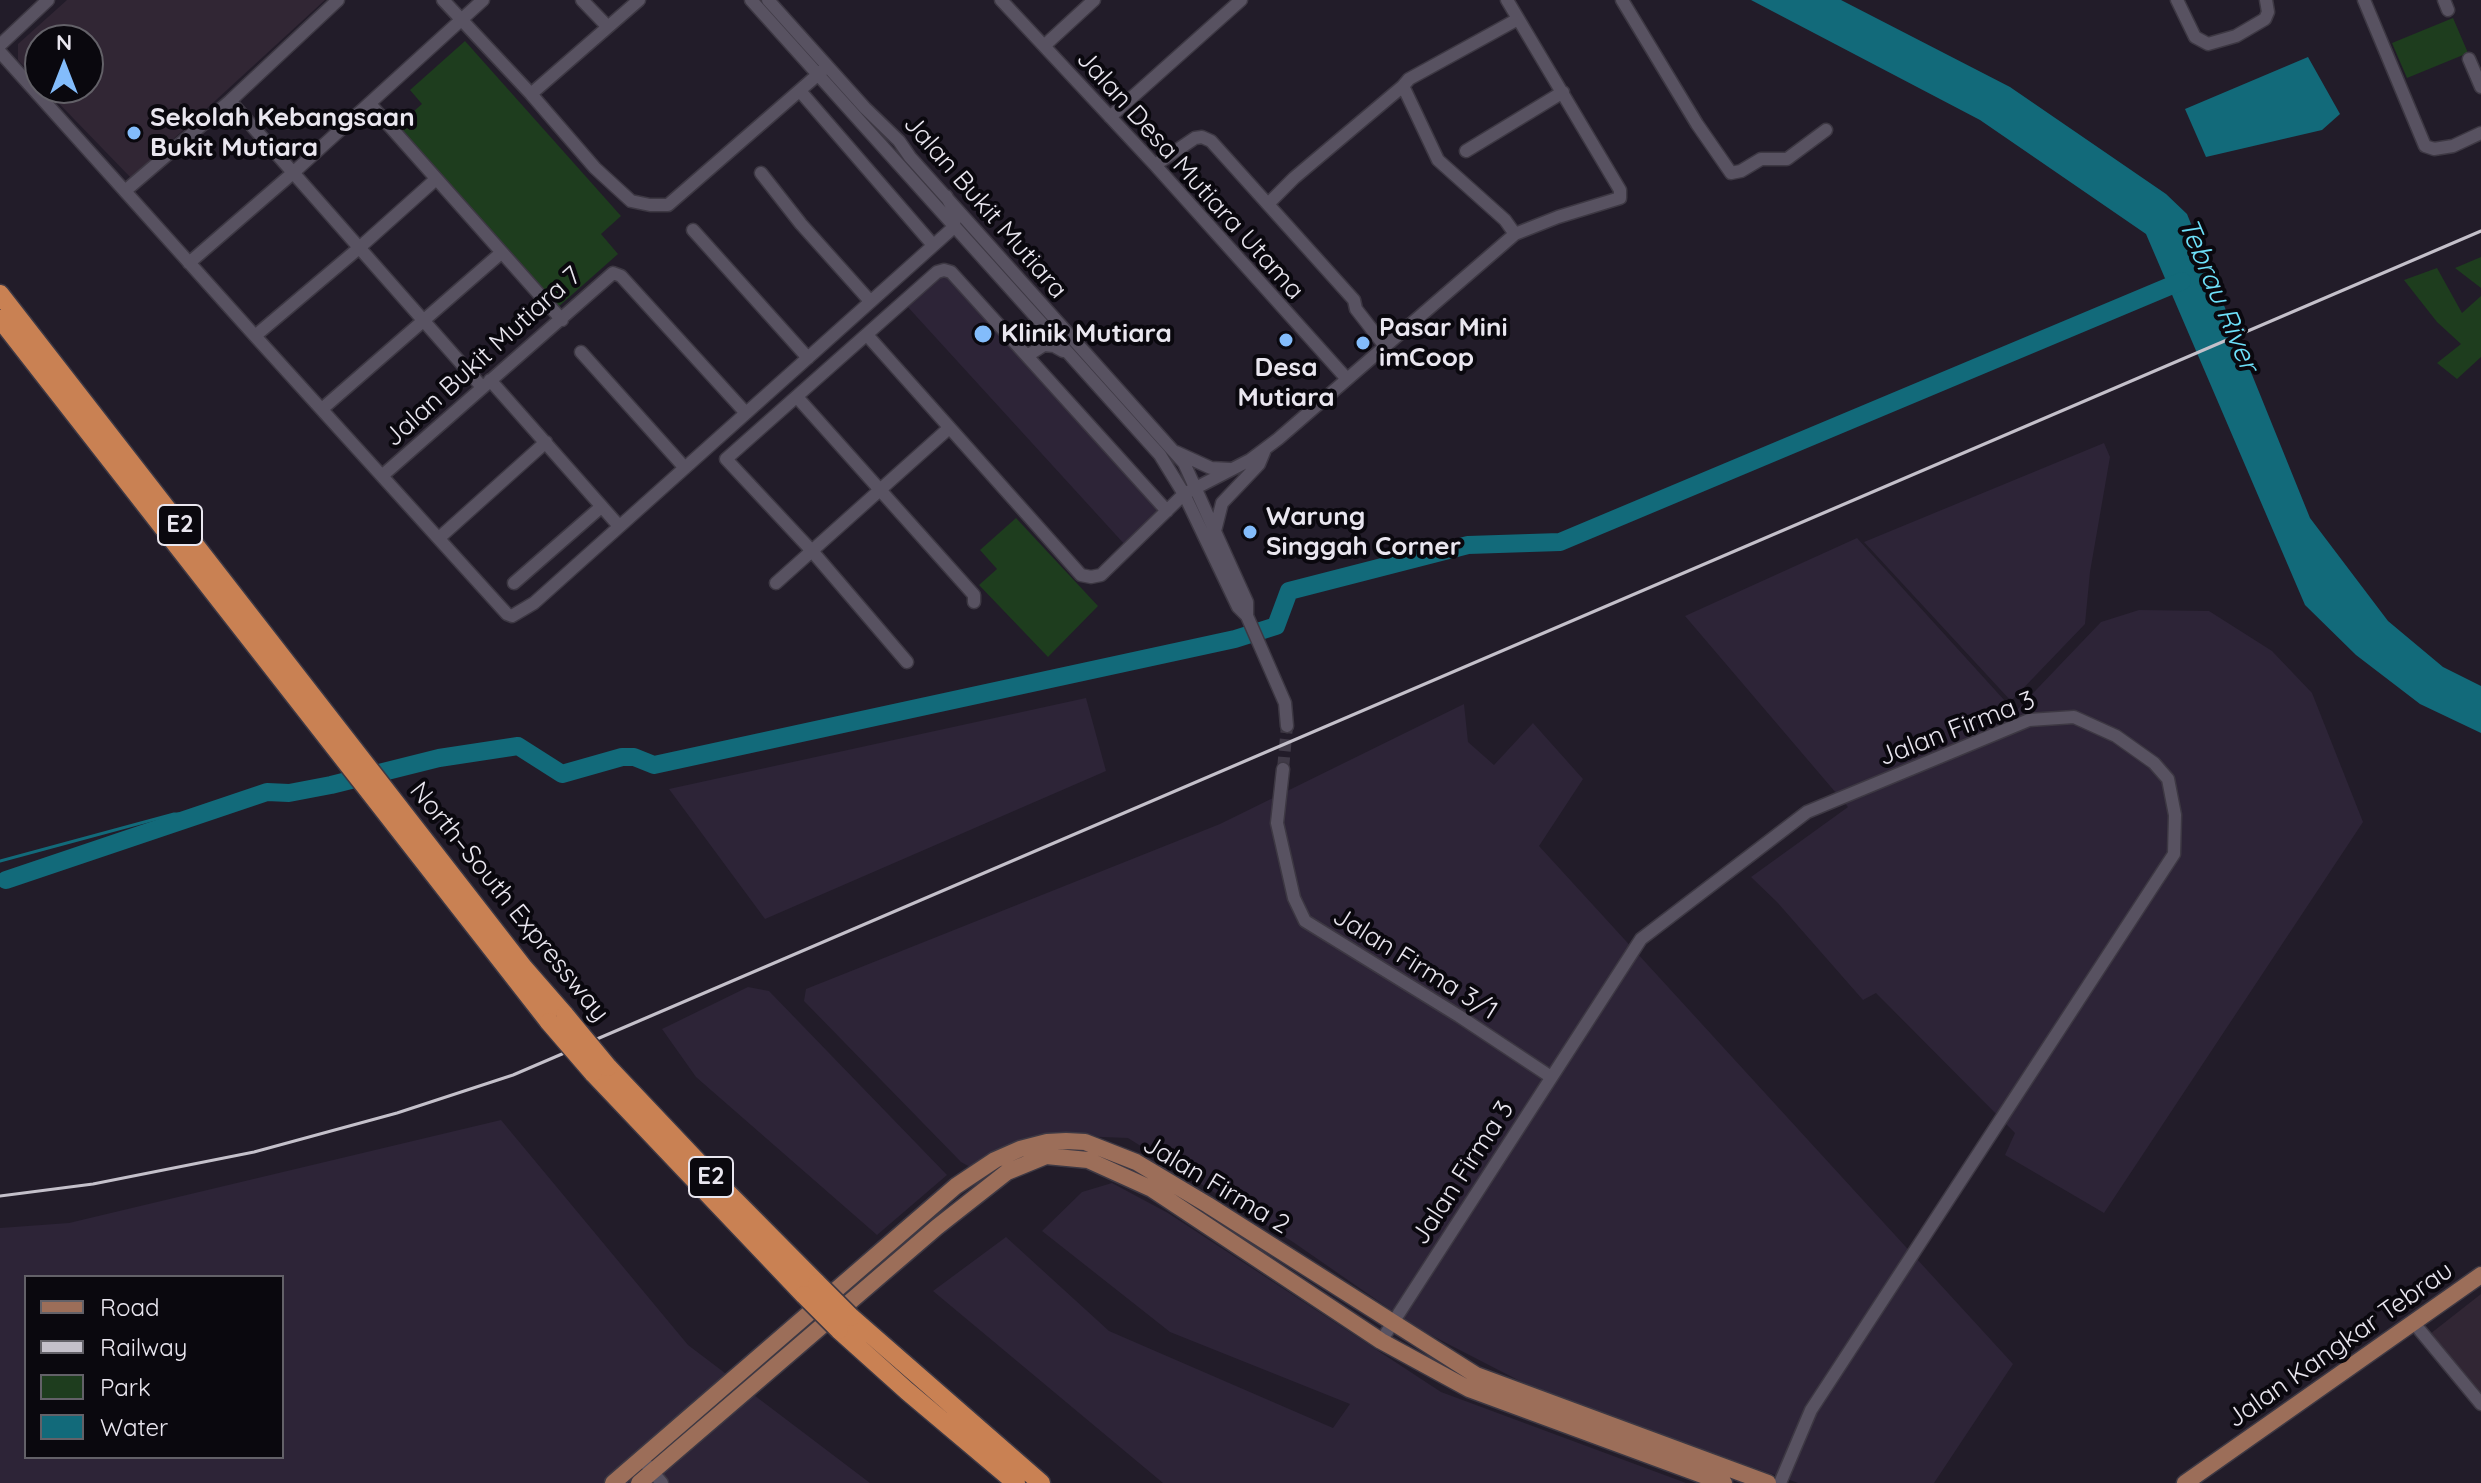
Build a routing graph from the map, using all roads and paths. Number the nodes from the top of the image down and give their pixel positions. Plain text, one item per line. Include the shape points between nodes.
1 (48, 0) edge
2 (338, 0) edge
3 (443, 0) edge
4 (483, 0) edge
5 (582, 0) edge
6 (639, 0) edge
7 (751, 0) edge
8 (768, 0) edge
9 (1001, 0) edge
10 (1094, 0) edge
11 (1241, 0) edge
12 (1507, 0) edge
13 (1622, 0) edge
14 (2177, 0) edge
15 (2364, 0) edge
16 (2267, 6) edge
17 (1518, 19) junction
18 (462, 20) junction
19 (607, 26) junction
20 (0, 45) edge
21 (1044, 46) junction
22 (0, 52) edge
23 (2469, 59) dead end
24 (822, 70) junction
25 (1403, 86) junction
26 (2481, 87) edge
27 (800, 91) junction
28 (1563, 92) junction
29 (531, 94) junction
30 (230, 101) junction
31 (370, 104) junction
32 (1110, 117) junction
33 (1826, 130) dead end
34 (2481, 133) edge
35 (1466, 151) dead end
36 (1155, 165) junction
37 (294, 172) junction
38 (761, 173) dead end
39 (435, 180) junction
40 (125, 191) junction
41 (946, 196) junction
42 (1268, 204) junction
43 (954, 227) junction
44 (693, 230) dead end
45 (1515, 234) junction
46 (984, 239) junction
47 (933, 245) junction
48 (359, 248) junction
49 (501, 253) junction
50 (189, 263) junction
51 (0, 294) edge
52 (870, 301) junction
53 (1034, 313) junction
54 (0, 319) edge
55 (562, 320) junction
56 (424, 322) junction
57 (867, 335) junction
58 (255, 336) junction
59 (1384, 345) junction
60 (581, 352) dead end
61 (1032, 352) junction
62 (1070, 355) junction
63 (808, 358) junction
64 (1347, 379) junction
65 (486, 384) junction
66 (797, 397) junction
67 (322, 409) junction
68 (745, 412) junction
69 (948, 429) junction
70 (546, 442) junction
71 (1265, 449) junction
72 (1173, 451) junction
73 (685, 468) junction
74 (1234, 469) junction
75 (383, 475) junction
76 (879, 491) junction
77 (1190, 491) junction
78 (601, 507) junction
79 (1167, 511) junction
80 (619, 526) junction
81 (1215, 531) junction
82 (439, 538) junction
83 (812, 551) junction
84 (514, 583) dead end
85 (776, 583) dead end
86 (974, 602) dead end
87 (1247, 616) junction
88 (907, 662) dead end
89 (1287, 726) tunnel mouth
90 (354, 762) junction
91 (1283, 769) tunnel mouth
92 (1551, 1077) junction
93 (2481, 1275) edge
94 (2413, 1322) junction
95 (845, 1323) junction
96 (1392, 1324) junction
97 (1381, 1341) junction
98 (2481, 1404) edge
99 (977, 1450) junction
100 (2226, 1454) junction
101 (649, 1475) edge
102 (613, 1483) edge
103 (1000, 1483) edge
104 (1016, 1483) edge
105 (1041, 1483) edge
106 (1724, 1483) edge
107 (1768, 1483) edge
108 (1780, 1483) edge
109 (2173, 1483) edge
110 (2185, 1483) edge

1 - 20 street
2 - 30 street
3 - 18 street
4 - 18 street
5 - 19 street
6 - 19 street
7 - 24 street, Jalan Bukit Mutiara
8 - 24 street, Jalan Bukit Mutiara
9 - 21 street, Jalan Desa Mutiara Utama
10 - 21 street
11 - 32 street
12 - 17 street
13 - 33 street via 1729,170 1735,173 1764,159 1787,159
14 - 16 street via 2195,37 2208,44 2255,26 2265,19
15 - 34 street via 2425,146 2453,146
17 - 25 street
17 - 28 street
18 - 29 street
18 - 31 street
19 - 29 street
21 - 32 street, Jalan Desa Mutiara Utama
22 - 40 street
23 - 26 street
24 - 27 street
24 - 41 street, Jalan Bukit Mutiara via 899,141
24 - 43 street, Jalan Bukit Mutiara
25 - 42 street
25 - 45 street via 1438,160
27 - 29 street via 668,205 631,201
27 - 47 street
28 - 35 street
28 - 45 street via 1620,198
30 - 37 street
30 - 40 street
31 - 37 street
31 - 39 street
32 - 36 street, Jalan Desa Mutiara Utama
36 - 42 street via 1202,137
36 - 64 street, Jalan Desa Mutiara Utama
37 - 48 street
37 - 50 street
38 - 52 street
39 - 48 street
39 - 49 street
40 - 50 street
41 - 43 street via 955,212
41 - 46 street, Jalan Bukit Mutiara
42 - 59 street via 1354,300
43 - 46 street
43 - 47 street
43 - 53 street, Jalan Bukit Mutiara
44 - 63 street
45 - 59 street
46 - 72 street, Jalan Bukit Mutiara
47 - 52 street
48 - 56 street
48 - 58 street
49 - 55 street
49 - 56 street
50 - 58 street
51 - 90 highway, North–South Expressway / E2
52 - 63 street
53 - 61 street via 1039,330
53 - 62 street, Jalan Bukit Mutiara
54 - 90 highway, North–South Expressway / E2
55 - 65 street, Jalan Bukit Mutiara 7
55 - 68 street, Jalan Bukit Mutiara 7 via 613,273 621,276
56 - 65 street
56 - 67 street
57 - 61 street via 944,270
57 - 66 street
57 - 69 street
58 - 67 street
59 - 64 street
60 - 73 street
61 - 62 street via 1054,346
61 - 79 street
62 - 77 street, Jalan Bukit Mutiara
63 - 68 street
64 - 71 street
65 - 70 street
65 - 75 street, Jalan Bukit Mutiara 7
66 - 76 street
66 - 83 street via 726,459
67 - 75 street
68 - 73 street
69 - 76 street
69 - 79 street via 1081,575 1101,575
70 - 78 street
70 - 82 street
71 - 74 street
71 - 81 street via 1259,464 1222,503
72 - 74 street via 1211,468
72 - 77 street, Jalan Bukit Mutiara via 1184,463
73 - 80 street
74 - 77 street
75 - 82 street
76 - 83 street
76 - 86 street via 974,595
77 - 79 street
77 - 81 street, Jalan Bukit Mutiara
77 - 87 street via 1238,607
78 - 80 street
78 - 84 street
80 - 82 street via 534,603 512,616
81 - 87 street, Jalan Bukit Mutiara via 1247,602
83 - 85 street
83 - 88 street
87 - 89 street via 1285,703
90 - 95 highway, North–South Expressway / E2, bridge via 601,1070 715,1180
91 - 92 street, Jalan Firma 3/1 via 1277,823 1294,898 1305,921
92 - 96 street, Jalan Firma 3
92 - 108 street, Jalan Firma 3 via 1641,939 1807,812 2029,720 2051,716 2074,717 2116,736 2168,779 2175,815 2174,854 1817,1401
93 - 94 main road, Jalan Kangkar Tebrau
94 - 98 street
94 - 100 main road, Jalan Kangkar Tebrau
95 - 99 highway, North–South Expressway / E2
95 - 105 highway, North–South Expressway / E2 via 900,1362
96 - 97 street, Jalan Firma 3
96 - 101 main road, Jalan Firma 2 via 1136,1162 1085,1142 1047,1142 995,1160 956,1186
96 - 107 main road, Jalan Firma 2 via 1476,1375
97 - 101 main road, Jalan Firma 2 via 1152,1189 1088,1160 1046,1156 1007,1172 937,1227
97 - 106 main road, Jalan Firma 2 via 1469,1389
99 - 103 highway via 988,1473
99 - 104 highway, North–South Expressway / E2
100 - 109 main road
100 - 110 main road
101 - 102 main road, Jalan Firma 2

